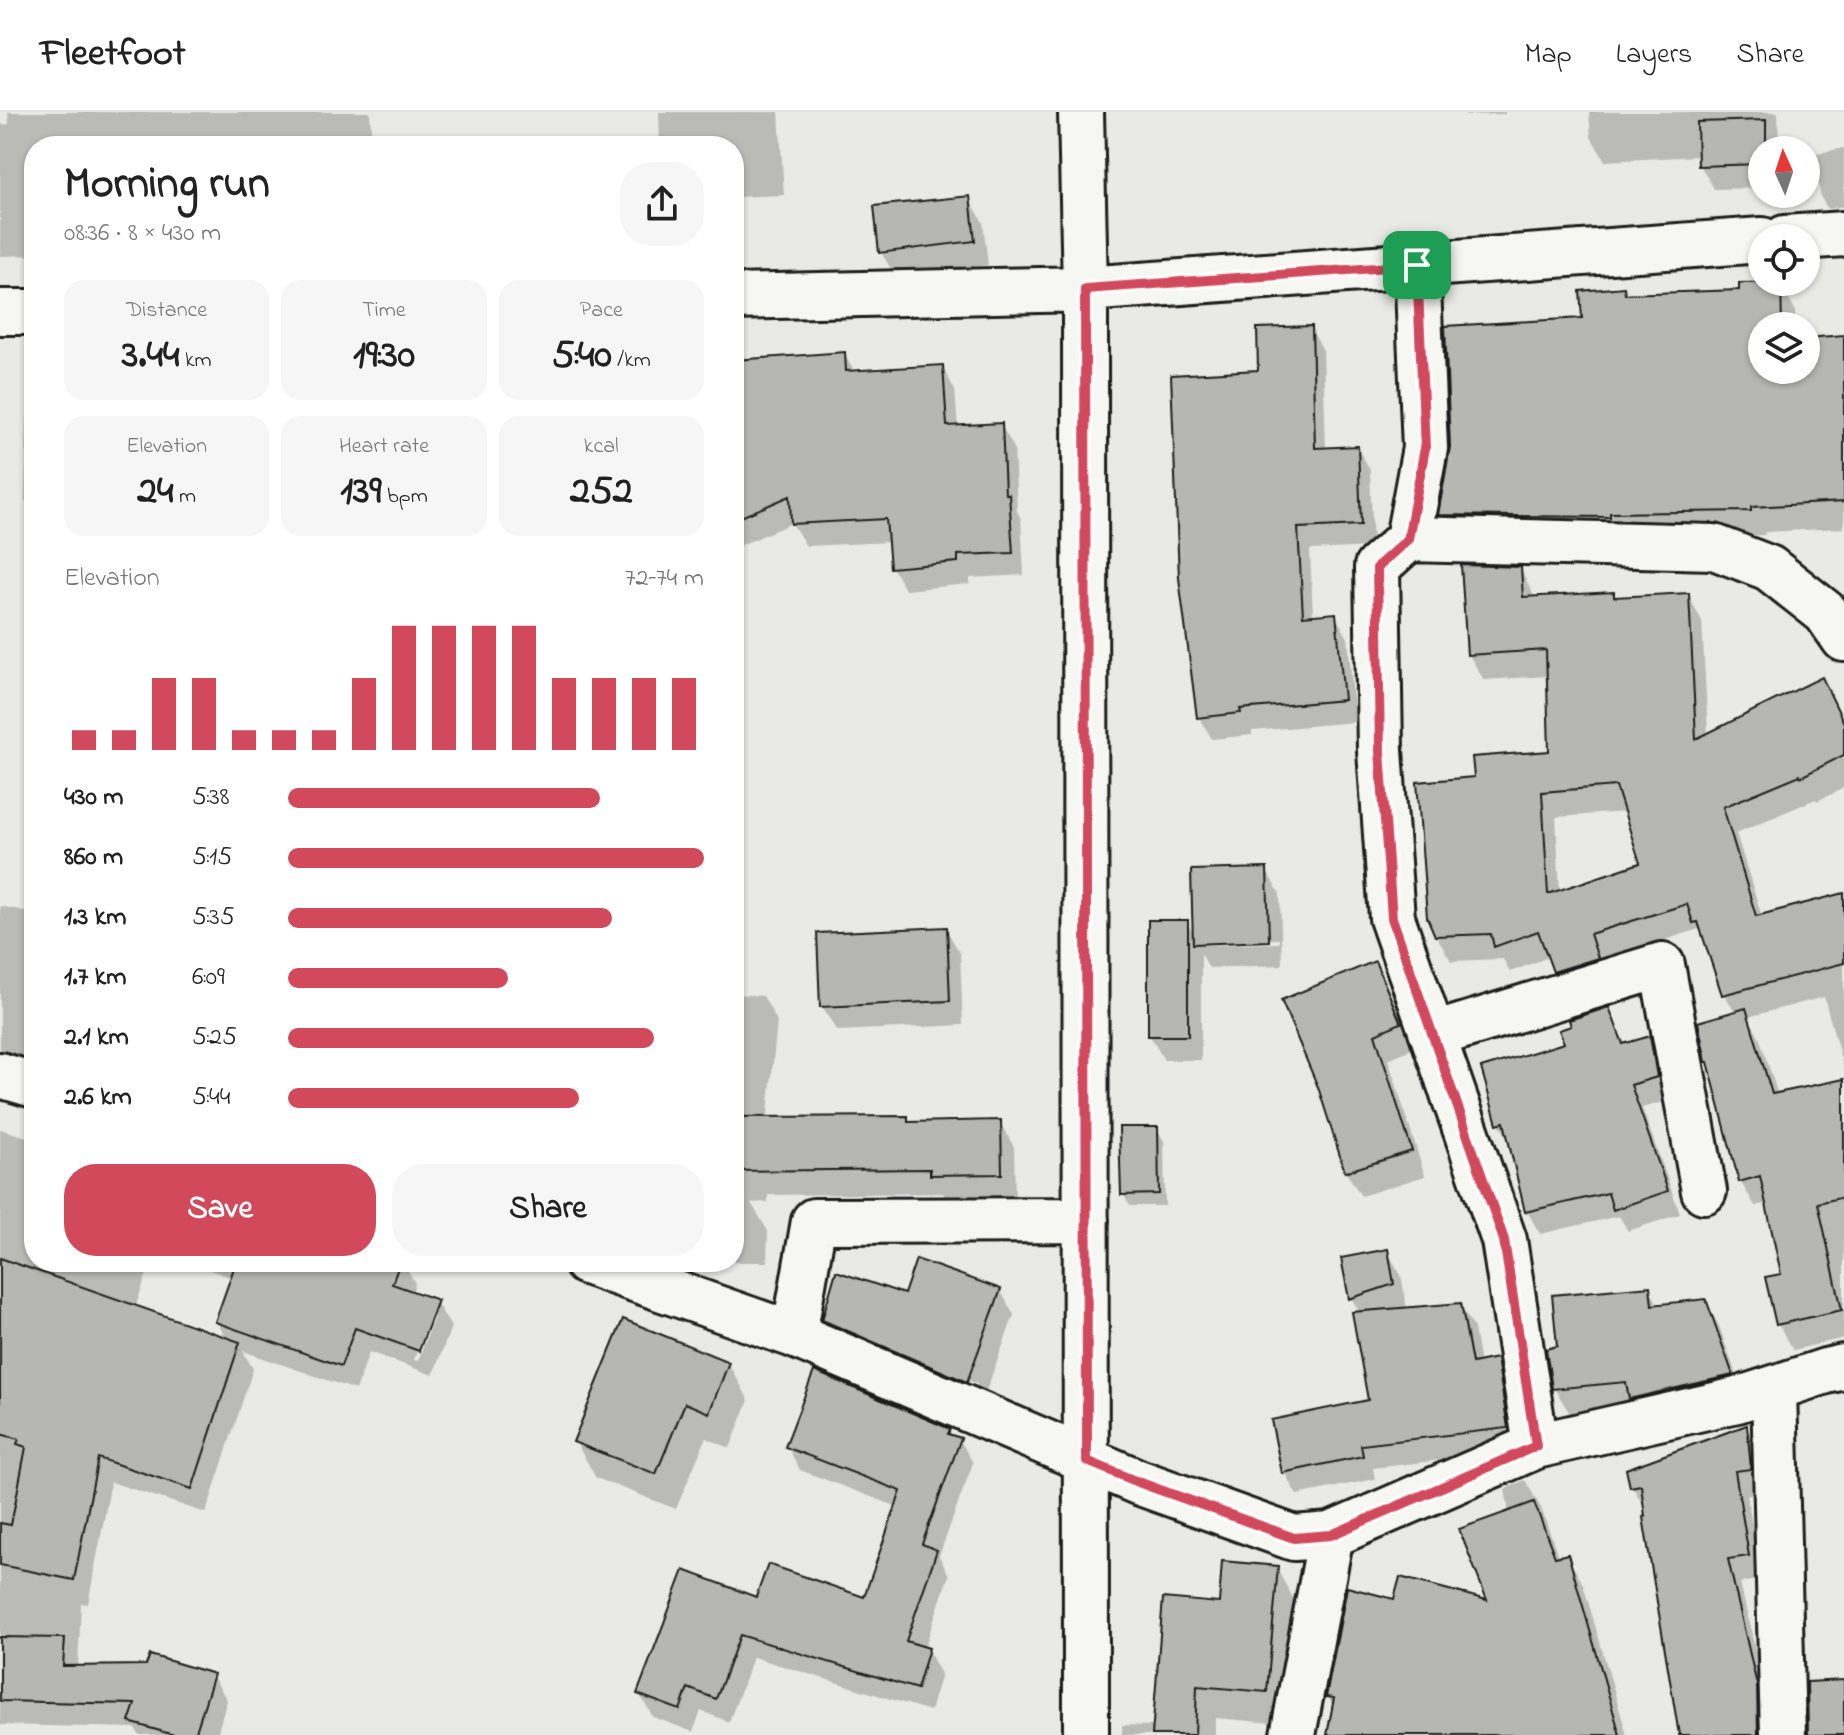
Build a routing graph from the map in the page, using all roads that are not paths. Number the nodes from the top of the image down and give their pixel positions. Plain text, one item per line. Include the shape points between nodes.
1 (1081, 112) edge
2 (1844, 234) edge
3 (1820, 236) edge
4 (1748, 241) edge
5 (1417, 265) junction
6 (1085, 289) junction
7 (744, 297) edge
8 (0, 312) edge
9 (24, 312) edge
10 (1408, 539) junction
11 (1844, 639) edge
12 (1434, 1035) junction
13 (0, 1075) edge
14 (24, 1082) edge
15 (1704, 1191) dead end
16 (1086, 1220) junction
17 (626, 1272) edge
18 (794, 1335) junction
19 (1838, 1376) edge
20 (1774, 1390) junction
21 (1536, 1446) junction
22 (1087, 1461) junction
23 (1331, 1535) junction
24 (1086, 1735) edge
25 (1293, 1735) edge
26 (1783, 1735) edge

1 - 6 street
2 - 3 street
4 - 5 street
5 - 6 street
5 - 10 street via 1425,448
6 - 7 street
6 - 16 street
8 - 9 street
10 - 11 street via 1714,547 1769,568 1826,613
10 - 12 street via 1377,567 1380,751 1392,918
12 - 15 street via 1662,965
12 - 21 street via 1504,1240
13 - 14 street
16 - 18 street via 814,1221
16 - 22 street
17 - 18 street
18 - 22 street
19 - 20 street
20 - 21 street
20 - 26 street
21 - 23 street
22 - 23 street via 1294,1538
22 - 24 street
23 - 25 street

